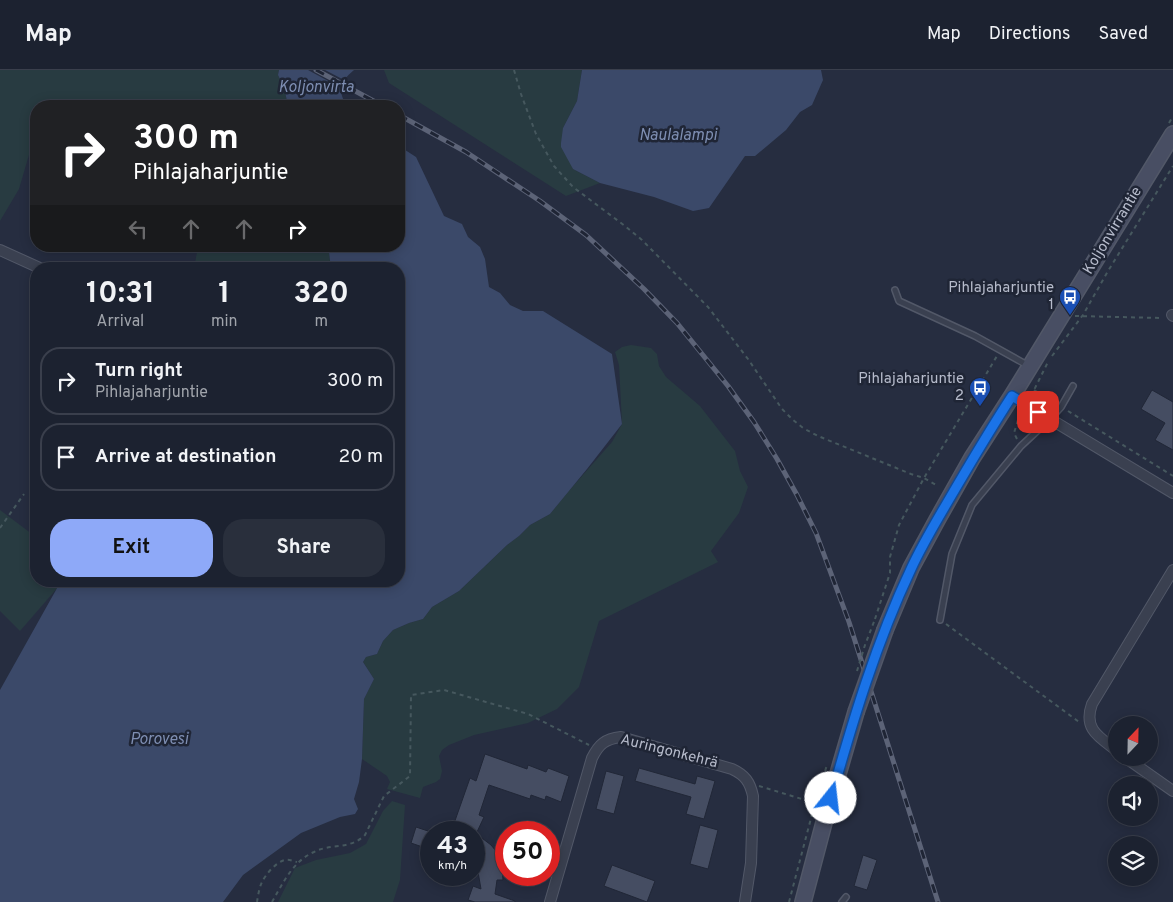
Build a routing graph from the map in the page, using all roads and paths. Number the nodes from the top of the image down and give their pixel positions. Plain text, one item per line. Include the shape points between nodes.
1 (514, 70) edge
2 (1173, 134) edge
3 (1173, 166) edge
4 (0, 250) edge
5 (30, 264) edge
6 (895, 290) dead end
7 (1083, 315) junction
8 (1172, 315) edge
9 (1070, 316) dead end
10 (1000, 350) junction
11 (1030, 367) junction
12 (1073, 386) dead end
13 (1012, 396) junction
14 (1026, 405) junction
15 (1060, 407) junction
16 (1050, 419) junction
17 (1022, 446) junction
18 (1173, 476) edge
19 (924, 478) junction
20 (938, 486) dead end
21 (1173, 493) edge
22 (24, 494) dead end
23 (0, 528) edge
24 (1173, 570) edge
25 (1169, 585) edge
26 (940, 620) joint
27 (880, 624) junction
28 (856, 672) dead end
29 (1092, 730) junction
30 (1108, 743) edge
31 (597, 749) junction
32 (1137, 766) edge
33 (749, 783) junction
34 (1173, 791) edge
35 (815, 803) dead end
36 (298, 862) junction
37 (846, 897) dead end
38 (257, 902) edge
39 (272, 902) edge
40 (550, 902) edge
41 (745, 902) edge
42 (803, 902) edge
43 (842, 902) edge

1 - 19 path via 536,134 554,166 573,187 642,240 708,307 793,420 818,436
2 - 11 main road, Koljonvirrantie
3 - 7 path
4 - 5 street
6 - 10 lane via 899,301
7 - 8 path via 1166,318
7 - 9 path
7 - 15 path via 1051,357 1034,390
10 - 11 lane
10 - 19 path
11 - 13 main road, Koljonvirrantie
12 - 15 lane
13 - 14 street
13 - 27 main road, Koljonvirrantie via 972,458
14 - 16 street
14 - 17 path via 1014,433
15 - 16 lane
15 - 18 path
16 - 17 lane
16 - 21 street
17 - 26 lane via 972,505 952,554
19 - 20 path
19 - 27 path via 899,525 890,557
22 - 23 path
24 - 25 street
25 - 29 street via 1092,704 1089,718
26 - 29 path
27 - 28 path, bridge via 864,645
27 - 42 main road, Koljonvirrantie, bridge
29 - 30 street
31 - 33 street, Auringonkehrä via 603,742 620,737 732,769
31 - 36 path via 528,714 444,690 411,695 410,776 384,796 360,839 352,844 314,851
31 - 40 street, Auringonkehrä
32 - 34 street
33 - 35 path
33 - 41 street via 753,796 752,863
36 - 38 path via 285,860 269,872
36 - 39 path
37 - 43 lane

